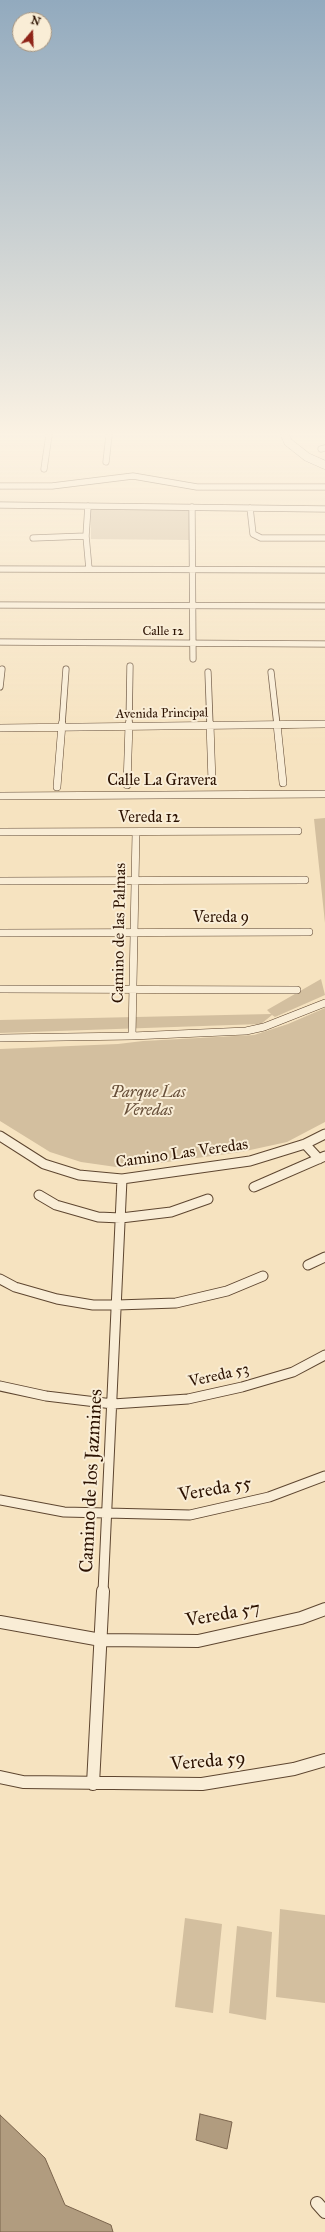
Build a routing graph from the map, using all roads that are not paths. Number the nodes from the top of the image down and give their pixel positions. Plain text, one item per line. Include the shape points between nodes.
1 (86, 539) edge
2 (191, 539) edge
3 (0, 569) edge
4 (89, 569) junction
5 (191, 570) junction
6 (325, 570) edge
7 (0, 605) edge
8 (193, 605) junction
9 (325, 606) edge
10 (0, 642) edge
11 (193, 643) junction
12 (325, 644) edge
13 (192, 659) dead end
14 (130, 666) dead end
15 (2, 669) dead end
16 (66, 669) dead end
17 (208, 672) dead end
18 (271, 672) dead end
19 (0, 687) edge
20 (276, 724) junction
21 (325, 724) edge
22 (210, 725) junction
23 (128, 726) junction
24 (63, 727) junction
25 (0, 728) edge
26 (212, 782) dead end
27 (283, 783) dead end
28 (127, 786) dead end
29 (57, 787) dead end
30 (325, 794) edge
31 (0, 796) edge
32 (298, 831) dead end
33 (0, 832) edge
34 (136, 832) junction
35 (305, 880) dead end
36 (0, 881) edge
37 (135, 881) junction
38 (309, 932) dead end
39 (0, 933) edge
40 (134, 933) junction
41 (0, 989) edge
42 (133, 989) junction
43 (297, 990) dead end
44 (325, 1003) edge
45 (132, 1036) junction
46 (0, 1038) edge
47 (325, 1134) edge
48 (0, 1136) edge
49 (305, 1144) junction
50 (322, 1158) edge
51 (122, 1179) junction
52 (254, 1187) dead end
53 (39, 1195) dead end
54 (208, 1199) dead end
55 (121, 1218) junction
56 (325, 1257) edge
57 (308, 1265) dead end
58 (263, 1276) dead end
59 (0, 1279) edge
60 (116, 1305) junction
61 (325, 1355) edge
62 (0, 1386) edge
63 (113, 1404) junction
64 (325, 1476) edge
65 (0, 1500) edge
66 (107, 1513) junction
67 (325, 1609) edge
68 (0, 1622) edge
69 (101, 1640) junction
70 (325, 1760) edge
71 (0, 1777) edge
72 (93, 1784) junction

1 - 4 street
2 - 5 street
3 - 4 street
4 - 5 street
5 - 6 street
5 - 8 street
7 - 8 street
8 - 9 street
8 - 11 street
10 - 11 street, Calle 12
11 - 12 street, Calle 12
11 - 13 street
14 - 23 street
15 - 19 street
16 - 24 street
17 - 22 street
18 - 20 street
20 - 21 street, Avenida Principal
20 - 22 street, Avenida Principal
20 - 27 street
22 - 23 street, Avenida Principal
22 - 26 street
23 - 24 street, Avenida Principal
23 - 28 street
24 - 25 street, Avenida Principal
24 - 29 street
30 - 31 street, Calle La Gravera
32 - 34 street, Vereda 12
33 - 34 street, Vereda 12
34 - 37 street, Camino de las Palmas
35 - 37 street
36 - 37 street
37 - 40 street, Camino de las Palmas
38 - 40 street, Vereda 9
39 - 40 street, Vereda 9
40 - 42 street, Camino de las Palmas
41 - 42 street
42 - 43 street
42 - 45 street, Camino de las Palmas
44 - 45 street via 264,1027 246,1031
45 - 46 street
47 - 49 street, Camino Las Veredas
48 - 51 street, Camino Las Veredas via 44,1164 79,1175
49 - 50 street
49 - 51 street, Camino Las Veredas via 250,1161
50 - 52 street
51 - 55 street, Camino de los Jazmines
53 - 55 street via 56,1205 98,1217
54 - 55 street via 171,1212
55 - 60 street, Camino de los Jazmines
56 - 57 street
58 - 60 street via 228,1291 176,1303
59 - 60 street via 15,1287 57,1299 93,1305
60 - 63 street, Camino de los Jazmines
61 - 63 street, Vereda 53 via 293,1372 242,1388 188,1399
62 - 63 street, Vereda 53 via 46,1396
63 - 66 street, Camino de los Jazmines
64 - 66 street, Vereda 55 via 269,1497 190,1515
65 - 66 street, Vereda 55 via 64,1512
66 - 69 street, Camino de los Jazmines
67 - 69 street, Vereda 57 via 301,1618 198,1641
68 - 69 street, Vereda 57
69 - 72 street, Camino de los Jazmines
70 - 72 street, Vereda 59 via 294,1769 202,1784
71 - 72 street, Vereda 59 via 23,1782

